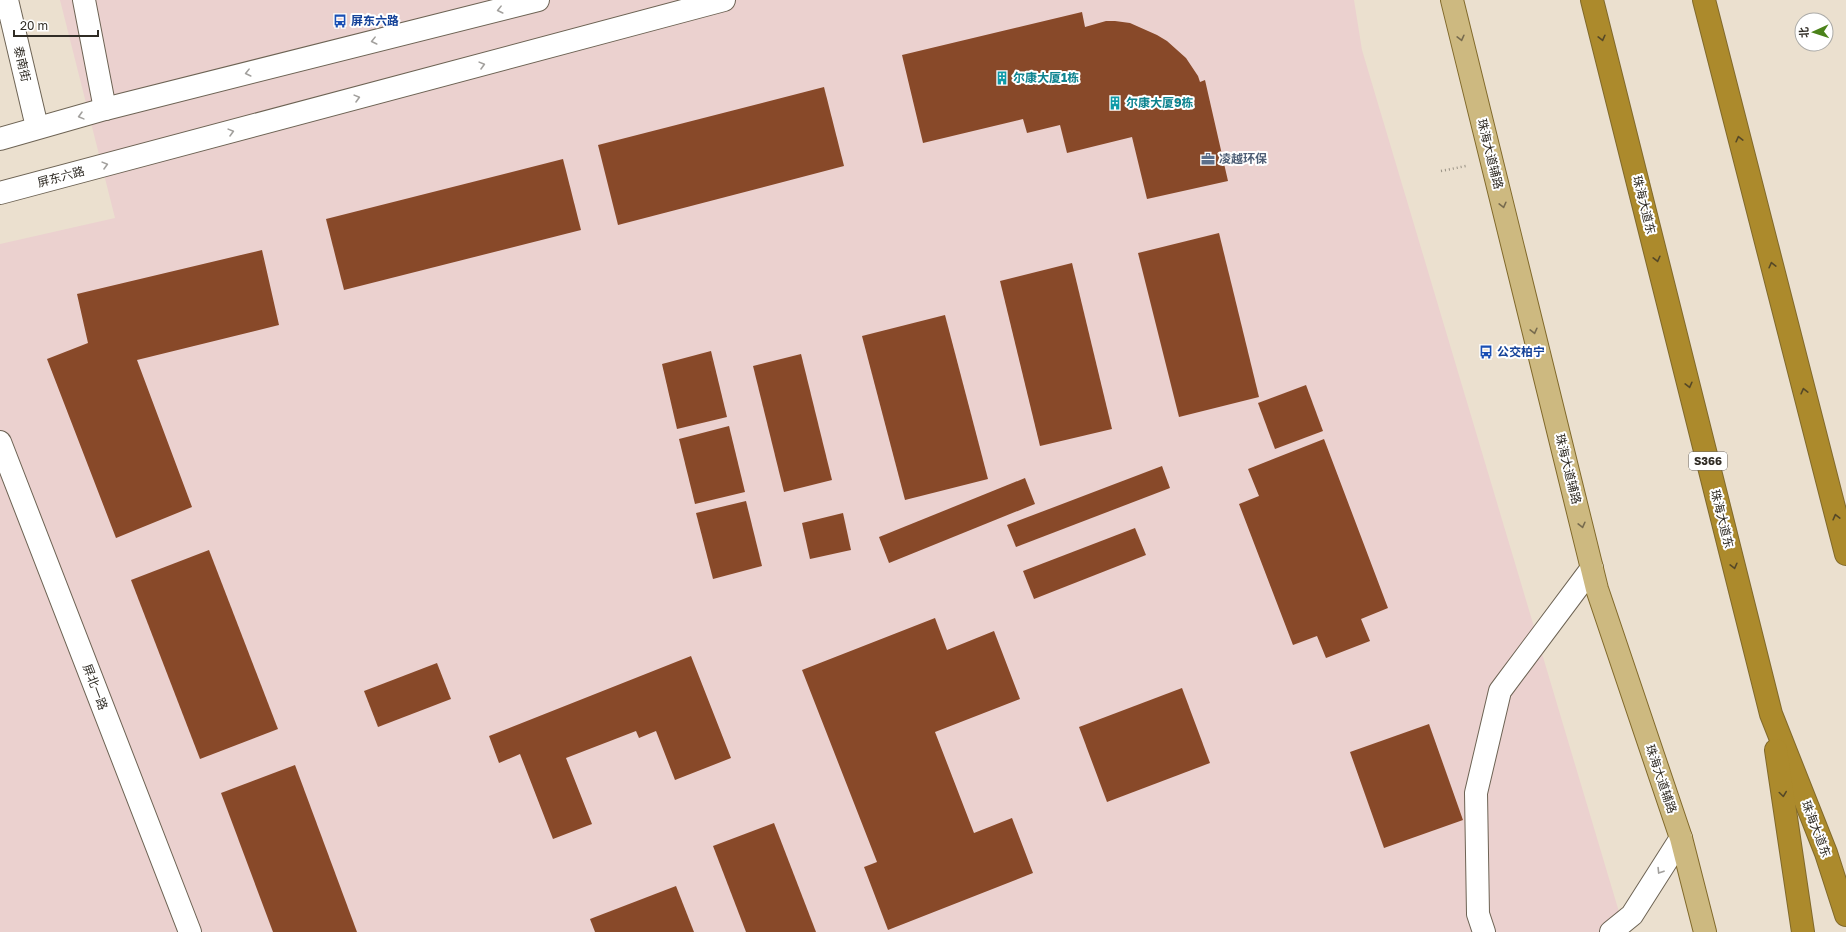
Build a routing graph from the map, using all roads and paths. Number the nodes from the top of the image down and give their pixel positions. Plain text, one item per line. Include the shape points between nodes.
1 (7, 0) edge
2 (84, 0) edge
3 (538, 0) edge
4 (724, 0) edge
5 (1452, 0) edge
6 (1592, 0) edge
7 (1704, 0) edge
8 (105, 109) junction
9 (37, 127) junction
10 (0, 139) edge
11 (0, 193) edge
12 (0, 442) edge
13 (1846, 554) edge
14 (1592, 568) junction
15 (1771, 714) junction
16 (1681, 838) junction
17 (1846, 915) edge
18 (190, 932) edge
19 (1484, 932) edge
20 (1611, 932) edge
21 (1705, 932) edge
22 (1803, 932) edge

1 - 9 street, 泰南街
2 - 8 street
3 -> 8 street
11 -> 4 street, 屏东六路
5 -> 14 main road, 珠海大道辅路
6 -> 15 highway, 珠海大道东 / S366
13 -> 7 highway
8 -> 9 street
9 - 10 street
12 - 18 street, 屏北一路
14 - 16 main road, 珠海大道辅路
14 - 19 street via 1500,691 1476,794 1478,914
15 - 17 highway, 珠海大道东 / S366 via 1826,853
15 -> 22 highway
16 -> 20 street via 1632,915
16 - 21 main road, 珠海大道辅路

